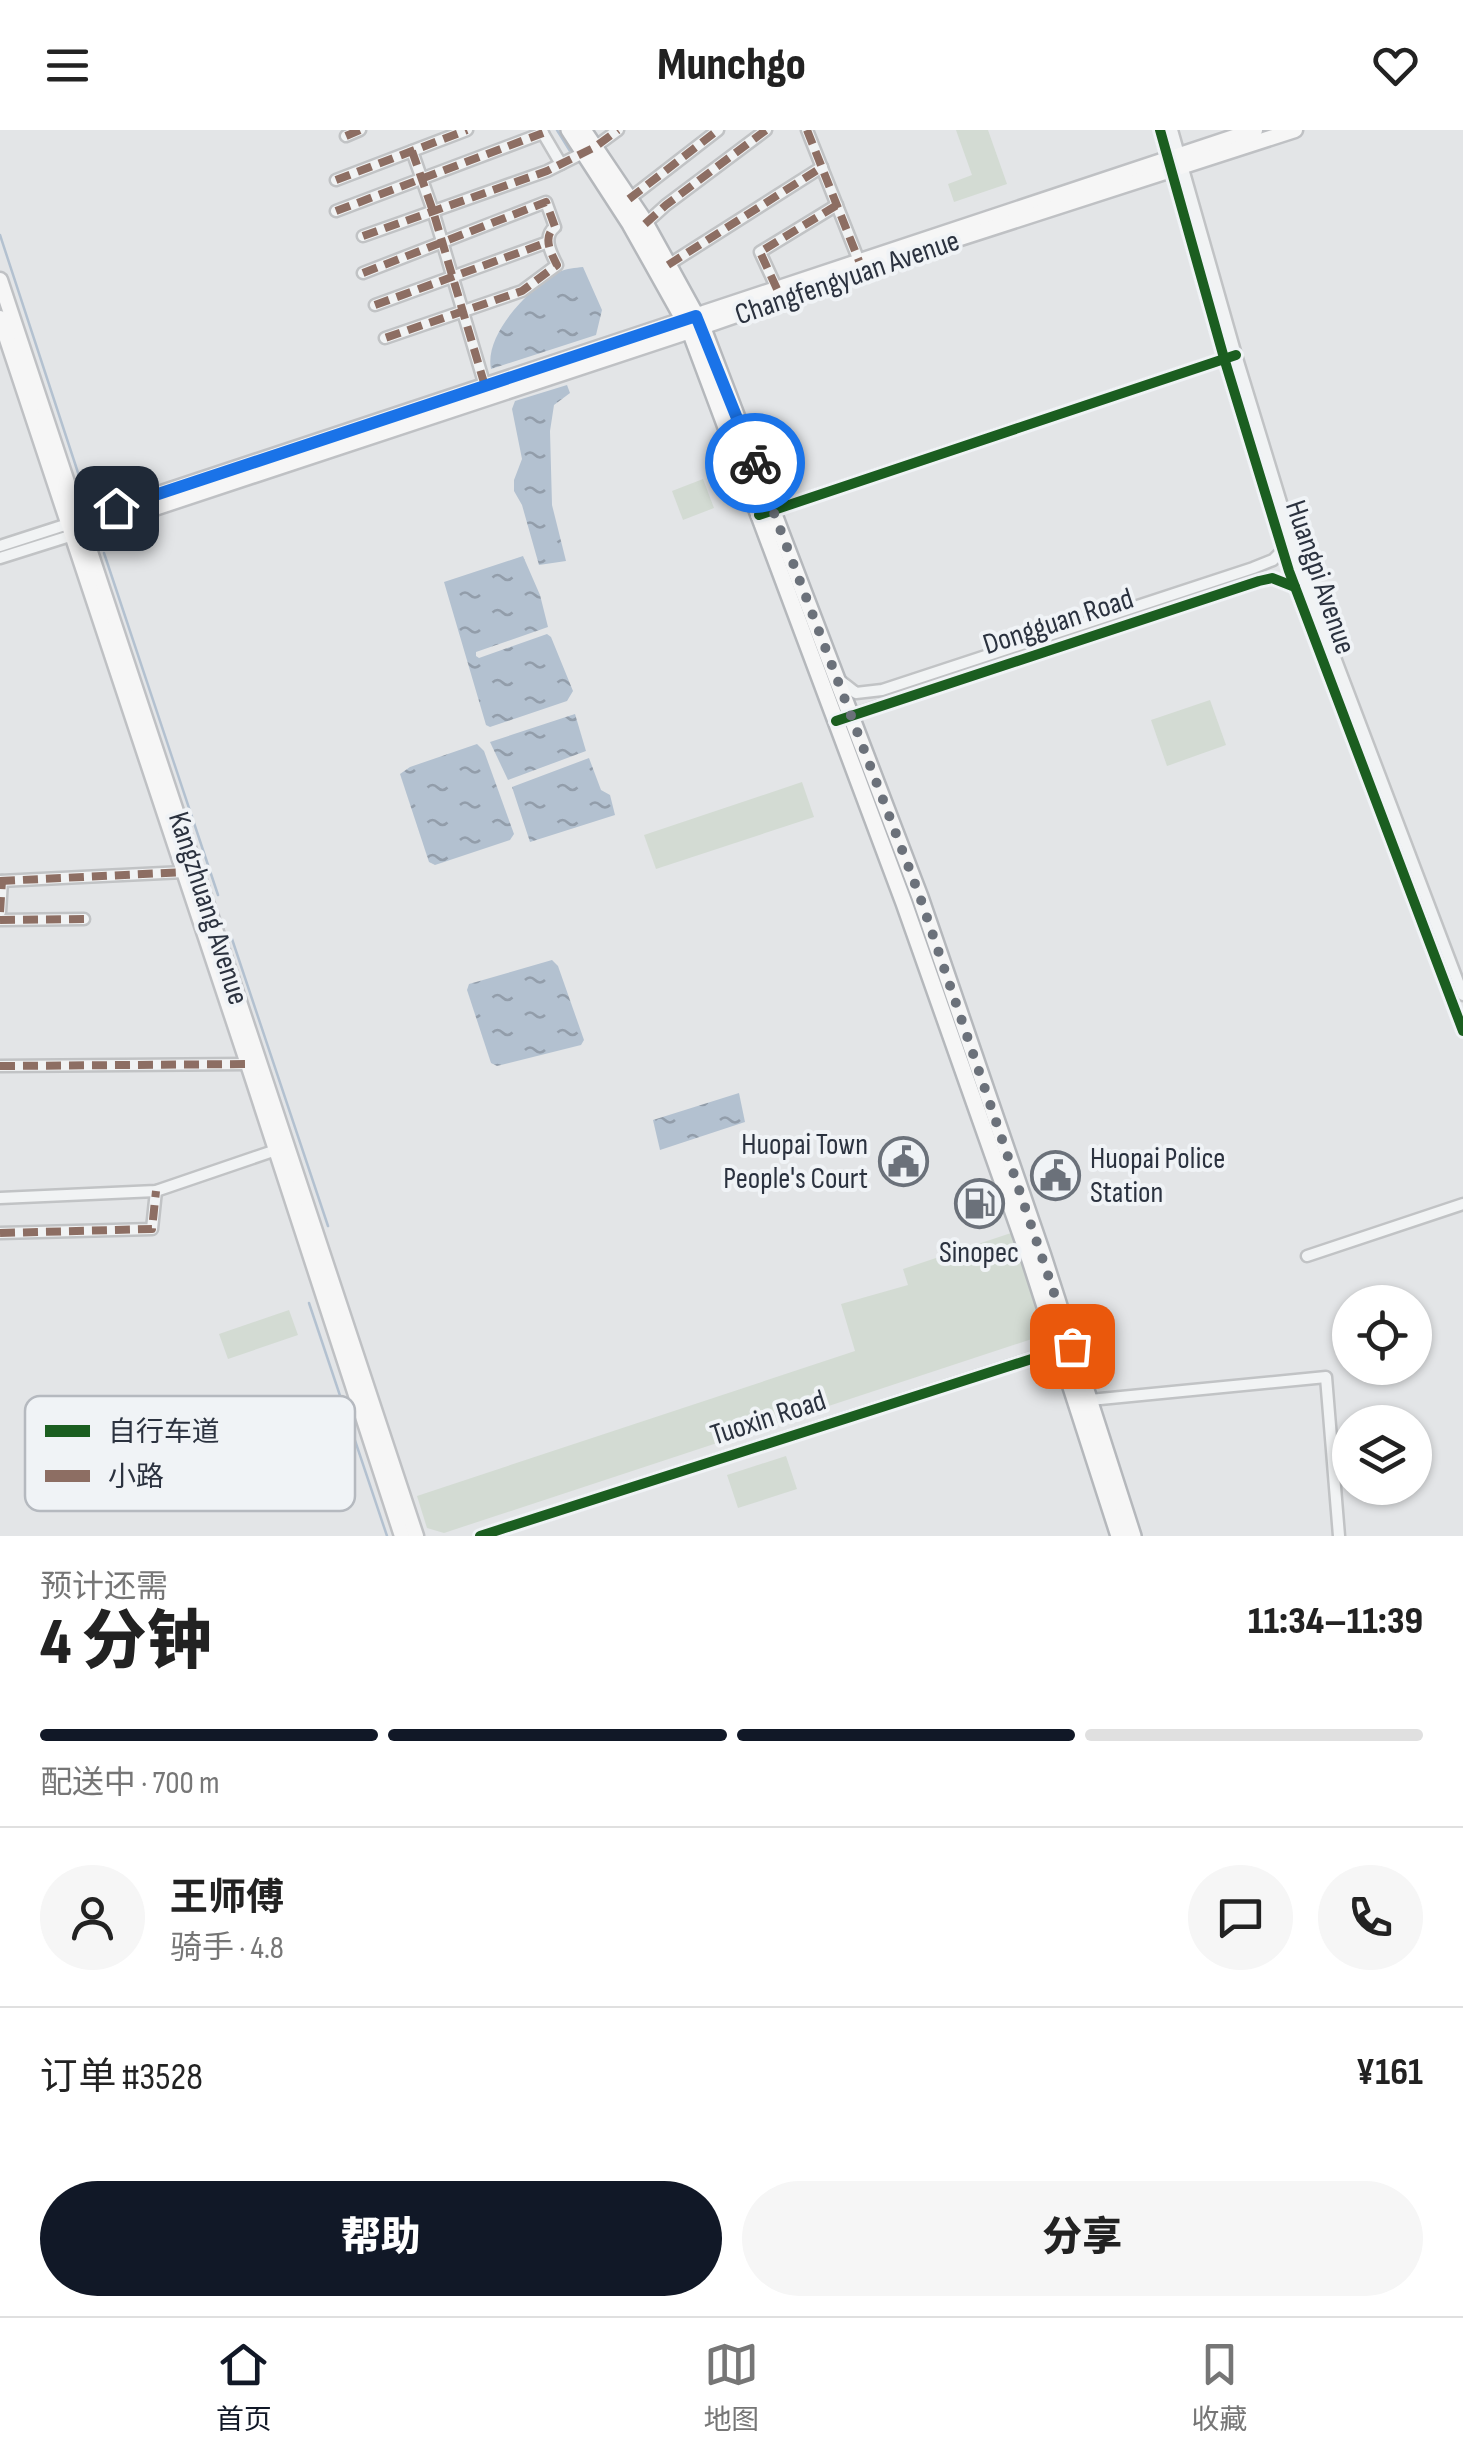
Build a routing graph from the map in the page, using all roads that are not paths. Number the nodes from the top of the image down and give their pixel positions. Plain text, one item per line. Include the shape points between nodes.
1 (360, 130) edge
2 (467, 130) edge
3 (569, 130) edge
4 (584, 130) edge
5 (618, 130) edge
6 (718, 130) edge
7 (766, 130) edge
8 (806, 130) edge
9 (1160, 130) edge
10 (1172, 130) edge
11 (1255, 130) edge
12 (1295, 130) edge
13 (542, 131) edge
14 (346, 136) dead end
15 (589, 150) junction
16 (412, 151) junction
17 (1175, 163) junction
18 (561, 164) junction
19 (822, 168) junction
20 (422, 179) junction
21 (336, 180) dead end
22 (629, 199) junction
23 (837, 206) junction
24 (433, 211) junction
25 (336, 212) dead end
26 (645, 224) junction
27 (363, 236) dead end
28 (442, 242) junction
29 (548, 242) junction
30 (859, 262) junction
31 (668, 265) junction
32 (363, 273) dead end
33 (452, 277) junction
34 (0, 280) edge
35 (778, 289) junction
36 (375, 305) dead end
37 (463, 312) junction
38 (0, 318) edge
39 (693, 323) junction
40 (385, 338) dead end
41 (1230, 356) junction
42 (484, 386) junction
43 (766, 512) junction
44 (76, 527) junction
45 (0, 546) edge
46 (1282, 550) junction
47 (0, 558) edge
48 (1295, 587) junction
49 (837, 678) junction
50 (844, 718) junction
51 (184, 872) junction
52 (1, 881) edge
53 (0, 916) edge
54 (84, 919) dead end
55 (1463, 995) edge
56 (1463, 1031) edge
57 (248, 1064) junction
58 (0, 1066) edge
59 (282, 1148) junction
60 (156, 1191) junction
61 (0, 1198) edge
62 (1463, 1204) edge
63 (0, 1234) edge
64 (1307, 1256) dead end
65 (1065, 1348) junction
66 (1090, 1400) junction
67 (402, 1536) edge
68 (416, 1536) edge
69 (480, 1536) edge
70 (1119, 1536) edge
71 (1133, 1536) edge
72 (1339, 1536) edge

1 - 14 street
2 - 16 street
3 - 15 highway
4 - 15 highway
5 - 15 street
6 - 22 street
7 - 26 street
8 - 19 street
9 - 17 street, Huangpi Avenue
10 - 17 street, Huangpi Avenue
11 - 17 main road, Changfengyuan Avenue
12 - 17 main road, Changfengyuan Avenue
13 - 18 street
13 - 20 street
15 - 18 street
15 - 22 highway
15 - 39 highway
16 - 20 street
16 - 21 street
17 - 30 main road, Changfengyuan Avenue
17 - 39 main road, Changfengyuan Avenue
17 - 41 street, Huangpi Avenue
18 - 24 street
19 - 23 street
19 - 31 street
20 - 24 street
20 - 25 street
22 - 26 highway
23 - 30 street
23 - 35 street via 760,252
24 - 27 street
24 - 28 street
26 - 31 highway
28 - 29 street via 546,202 556,227
28 - 32 street
28 - 33 street
29 - 33 street
29 - 37 street via 558,265 522,291
30 - 35 main road, Changfengyuan Avenue
31 - 39 highway
33 - 36 street
33 - 37 street
34 - 44 main road, Kangzhuang Avenue
35 - 39 main road, Changfengyuan Avenue
37 - 40 street
37 - 42 street
38 - 44 main road, Kangzhuang Avenue
39 - 42 main road, Changfengyuan Avenue
39 - 43 highway
39 - 44 main road, Changfengyuan Avenue
41 - 43 street
41 - 46 street, Huangpi Avenue
41 - 55 street, Huangpi Avenue via 1301,568
42 - 44 main road, Changfengyuan Avenue
43 - 49 highway
43 - 50 highway
44 - 45 street, Changfengyuan Avenue
44 - 47 street, Changfengyuan Avenue
44 - 51 main road, Kangzhuang Avenue
44 - 59 main road, Kangzhuang Avenue
46 - 48 street, Huangpi Avenue
46 - 49 street, Dongguan Road via 1253,568 882,690 856,693
48 - 50 street, Dongguan Road via 1260,581
48 - 56 street, Huangpi Avenue
49 - 50 highway
50 - 65 highway via 920,897
51 - 52 street
51 - 57 main road, Kangzhuang Avenue
52 - 53 street
53 - 54 street
57 - 58 street
57 - 59 main road, Kangzhuang Avenue
59 - 60 street
59 - 67 main road, Kangzhuang Avenue
59 - 68 main road, Kangzhuang Avenue
60 - 61 street
60 - 63 street via 152,1229
62 - 64 street
65 - 66 highway
65 - 69 street, Tuoxin Road
65 - 70 highway
66 - 71 highway
66 - 72 street via 1326,1378

